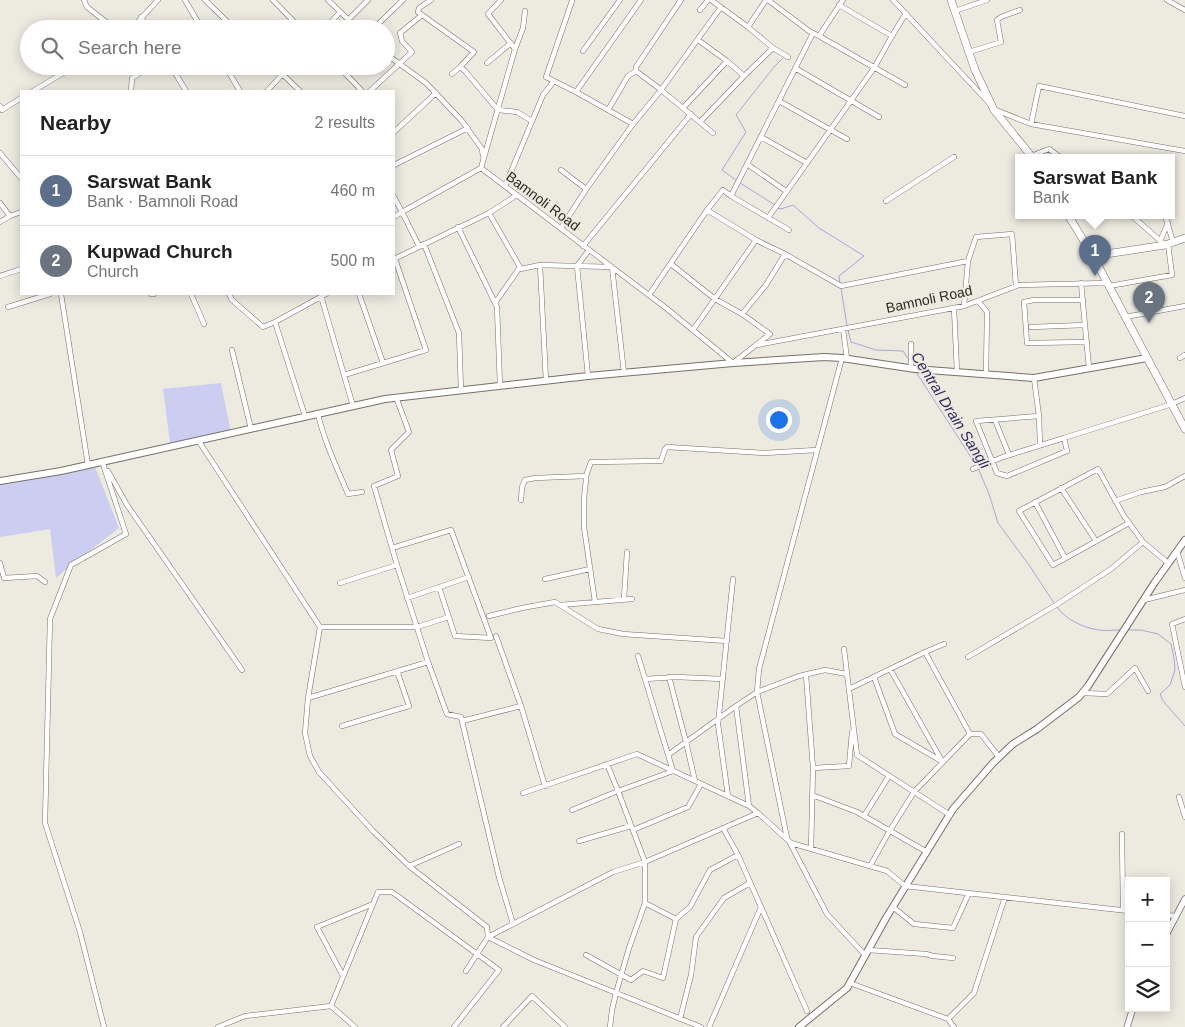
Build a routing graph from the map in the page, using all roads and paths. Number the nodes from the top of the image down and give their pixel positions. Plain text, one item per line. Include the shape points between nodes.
1 (84, 0) edge
2 (158, 0) edge
3 (185, 0) edge
4 (205, 0) edge
5 (273, 0) edge
6 (328, 0) edge
7 (368, 0) edge
8 (403, 0) edge
9 (430, 0) edge
10 (501, 0) edge
11 (620, 0) edge
12 (641, 0) edge
13 (681, 0) edge
14 (710, 0) edge
15 (767, 0) edge
16 (843, 0) edge
17 (893, 0) edge
18 (951, 0) edge
19 (987, 0) edge
20 (1167, 0) edge
21 (572, 1) edge
22 (839, 5) junction
23 (721, 7) junction
24 (700, 10) dead end
25 (1020, 10) dead end
26 (1185, 10) edge
27 (525, 11) dead end
28 (955, 11) junction
29 (340, 12) junction
30 (906, 13) junction
31 (422, 15) junction
32 (142, 17) junction
33 (104, 20) edge
34 (139, 20) edge
35 (144, 20) edge
36 (197, 20) edge
37 (226, 20) edge
38 (292, 20) edge
39 (333, 20) edge
40 (348, 20) joint
41 (382, 20) edge
42 (748, 28) junction
43 (813, 33) junction
44 (819, 36) junction
45 (892, 36) junction
46 (698, 40) junction
47 (511, 44) junction
48 (515, 48) junction
49 (773, 48) junction
50 (583, 51) dead end
51 (969, 52) junction
52 (788, 57) dead end
53 (395, 60) edge
54 (727, 61) junction
55 (400, 63) junction
56 (487, 63) dead end
57 (460, 67) junction
58 (395, 68) edge
59 (795, 68) junction
60 (874, 68) junction
61 (636, 71) junction
62 (452, 74) dead end
63 (60, 75) edge
64 (137, 75) edge
65 (176, 75) edge
66 (230, 75) edge
67 (282, 75) edge
68 (284, 75) edge
69 (347, 75) edge
70 (387, 75) edge
71 (744, 76) junction
72 (554, 81) junction
73 (904, 85) dead end
74 (35, 90) edge
75 (131, 90) edge
76 (185, 90) edge
77 (239, 90) edge
78 (268, 90) edge
79 (299, 90) edge
80 (361, 90) edge
81 (371, 90) edge
82 (661, 90) junction
83 (576, 92) junction
84 (436, 93) junction
85 (20, 99) edge
86 (851, 100) junction
87 (779, 101) junction
88 (684, 108) junction
89 (1, 109) edge
90 (498, 110) junction
91 (608, 110) junction
92 (994, 110) junction
93 (691, 114) junction
94 (1185, 116) edge
95 (879, 117) dead end
96 (532, 121) junction
97 (700, 122) junction
98 (633, 124) junction
99 (1030, 124) junction
100 (468, 128) junction
101 (830, 129) junction
102 (395, 131) edge
103 (714, 133) dead end
104 (761, 137) junction
105 (847, 139) dead end
106 (1185, 151) edge
107 (0, 154) edge
108 (1029, 154) edge
109 (1036, 154) edge
110 (1056, 154) edge
111 (954, 157) dead end
112 (484, 158) junction
113 (806, 162) junction
114 (395, 164) edge
115 (747, 164) junction
116 (481, 168) junction
117 (561, 170) dead end
118 (20, 177) edge
119 (505, 186) junction
120 (586, 189) junction
121 (786, 191) junction
122 (517, 195) junction
123 (731, 196) junction
124 (395, 199) edge
125 (886, 201) dead end
126 (0, 203) edge
127 (707, 210) junction
128 (20, 212) edge
129 (402, 212) junction
130 (489, 213) junction
131 (10, 216) junction
132 (395, 216) edge
133 (768, 218) junction
134 (1070, 219) edge
135 (1136, 219) edge
136 (1166, 219) edge
137 (0, 222) edge
138 (1168, 223) junction
139 (458, 227) junction
140 (561, 228) junction
141 (789, 230) dead end
142 (1185, 238) edge
143 (756, 240) junction
144 (1166, 243) junction
145 (424, 244) junction
146 (583, 246) junction
147 (589, 250) junction
148 (785, 254) junction
149 (1092, 256) junction
150 (395, 258) edge
151 (968, 261) junction
152 (395, 262) edge
153 (671, 264) junction
154 (540, 266) junction
155 (578, 266) junction
156 (520, 267) junction
157 (612, 267) junction
158 (20, 269) edge
159 (0, 276) edge
160 (1082, 283) junction
161 (1108, 284) junction
162 (1016, 286) junction
163 (47, 295) edge
164 (61, 295) edge
165 (191, 295) edge
166 (230, 295) edge
167 (323, 295) edge
168 (359, 295) edge
169 (649, 295) junction
170 (715, 299) junction
171 (1083, 300) junction
172 (978, 301) junction
173 (495, 303) junction
174 (964, 306) junction
175 (1185, 306) edge
176 (8, 307) dead end
177 (954, 308) junction
178 (742, 314) junction
179 (1125, 317) junction
180 (275, 322) junction
181 (204, 324) dead end
182 (1085, 325) junction
183 (1031, 327) dead end
184 (843, 329) junction
185 (693, 330) junction
186 (1087, 342) junction
187 (911, 344) dead end
188 (755, 345) junction
189 (232, 350) dead end
190 (1185, 355) edge
191 (844, 358) junction
192 (1147, 358) junction
193 (1185, 360) edge
194 (383, 363) junction
195 (733, 363) junction
196 (911, 368) junction
197 (1089, 368) junction
198 (624, 372) junction
199 (957, 372) junction
200 (986, 374) junction
201 (344, 375) junction
202 (588, 376) junction
203 (1034, 378) junction
204 (546, 380) junction
205 (500, 386) junction
206 (461, 390) junction
207 (396, 397) junction
208 (1185, 398) edge
209 (1172, 404) junction
210 (353, 406) junction
211 (318, 414) junction
212 (305, 416) junction
213 (1039, 416) junction
214 (1182, 418) edge
215 (995, 420) junction
216 (251, 428) junction
217 (1185, 429) edge
218 (1064, 438) junction
219 (198, 440) junction
220 (1040, 445) junction
221 (817, 450) junction
222 (1009, 455) junction
223 (993, 461) junction
224 (102, 462) junction
225 (88, 465) junction
226 (973, 469) dead end
227 (586, 476) junction
228 (1185, 476) edge
229 (0, 481) edge
230 (1062, 488) junction
231 (362, 492) dead end
232 (521, 500) dead end
233 (1115, 501) junction
234 (1036, 502) junction
235 (1129, 523) junction
236 (1185, 540) edge
237 (1096, 541) junction
238 (1143, 542) junction
239 (392, 548) junction
240 (1177, 551) junction
241 (627, 552) dead end
242 (1065, 558) junction
243 (0, 563) edge
244 (1168, 563) junction
245 (397, 565) junction
246 (590, 569) junction
247 (469, 577) junction
248 (1185, 578) edge
249 (545, 579) dead end
250 (733, 579) dead end
251 (45, 582) dead end
252 (340, 583) dead end
253 (439, 587) junction
254 (1185, 590) edge
255 (407, 598) junction
256 (624, 599) junction
257 (632, 599) dead end
258 (1144, 600) junction
259 (595, 602) junction
260 (560, 604) junction
261 (488, 616) dead end
262 (449, 617) junction
263 (1185, 618) edge
264 (320, 627) junction
265 (417, 627) junction
266 (496, 636) dead end
267 (727, 641) junction
268 (944, 644) dead end
269 (844, 648) dead end
270 (925, 652) junction
271 (638, 656) dead end
272 (968, 657) dead end
273 (428, 662) junction
274 (242, 670) dead end
275 (890, 670) junction
276 (397, 671) junction
277 (806, 674) junction
278 (847, 674) junction
279 (669, 677) junction
280 (874, 677) junction
281 (645, 679) junction
282 (723, 679) junction
283 (1185, 687) edge
284 (849, 689) junction
285 (1148, 691) dead end
286 (757, 692) junction
287 (1082, 693) junction
288 (308, 698) junction
289 (521, 706) junction
290 (736, 706) junction
291 (719, 718) junction
292 (852, 720) junction
293 (462, 721) junction
294 (342, 726) dead end
295 (970, 734) junction
296 (686, 742) junction
297 (668, 755) junction
298 (999, 757) junction
299 (943, 762) junction
300 (607, 764) junction
301 (812, 768) junction
302 (672, 771) junction
303 (889, 776) junction
304 (695, 781) junction
305 (701, 784) junction
306 (545, 786) junction
307 (618, 791) junction
308 (914, 792) junction
309 (523, 793) dead end
310 (812, 795) junction
311 (728, 796) junction
312 (1179, 797) dead end
313 (749, 806) junction
314 (572, 810) dead end
315 (758, 813) junction
316 (950, 815) junction
317 (864, 816) junction
318 (1185, 817) edge
319 (632, 828) junction
320 (723, 828) junction
321 (890, 831) junction
322 (1122, 834) dead end
323 (788, 840) junction
324 (579, 841) dead end
325 (458, 844) dead end
326 (811, 849) junction
327 (927, 852) junction
328 (738, 855) junction
329 (645, 862) junction
330 (409, 866) junction
331 (870, 866) junction
332 (750, 883) junction
333 (906, 886) junction
334 (1125, 891) edge
335 (969, 893) junction
336 (1005, 897) junction
337 (1185, 898) edge
338 (645, 903) junction
339 (373, 904) junction
340 (761, 907) junction
341 (893, 907) junction
342 (1125, 910) edge
343 (1170, 915) edge
344 (1176, 916) junction
345 (676, 919) junction
346 (513, 924) junction
347 (1170, 927) edge
348 (488, 937) junction
349 (867, 952) junction
350 (477, 954) junction
351 (586, 955) dead end
352 (953, 958) dead end
353 (466, 971) dead end
354 (622, 975) junction
355 (343, 976) junction
356 (850, 983) junction
357 (616, 993) junction
358 (331, 1006) junction
359 (807, 1011) dead end
360 (1132, 1012) edge
361 (680, 1019) junction
362 (948, 1019) junction
363 (104, 1027) edge
364 (218, 1027) edge
365 (355, 1027) edge
366 (454, 1027) edge
367 (503, 1027) edge
368 (565, 1027) edge
369 (610, 1027) edge
370 (700, 1027) edge
371 (710, 1027) edge
372 (799, 1027) edge
373 (954, 1027) edge
374 (1127, 1027) edge

1 - 33 street via 87,7
2 - 32 street
3 - 36 street
4 - 37 street
5 - 38 street
6 - 29 street
7 - 40 street
8 - 41 street
9 - 31 street via 419,8
10 - 47 street via 488,14
11 - 50 street
12 - 83 street
13 - 61 street
14 - 23 street
14 - 24 street
15 - 42 street
15 - 43 street
16 - 22 street
17 - 30 street
18 - 28 main road
19 - 28 street
20 - 26 street
21 - 72 street via 546,76
22 - 44 street
22 - 45 street
23 - 42 street
23 - 46 street
25 - 51 street via 997,20 1001,42
27 - 48 street via 523,28
28 - 51 main road
29 - 39 street
29 - 40 street
30 - 45 street
30 - 92 street
31 - 55 street via 400,33 402,41 412,52
31 - 57 street via 474,52
32 - 34 street
32 - 35 street
42 - 49 street
43 - 44 street
43 - 59 street
44 - 60 street
45 - 60 street
46 - 54 street
46 - 82 street
47 - 48 street
47 - 56 street
48 - 90 street
49 - 52 street
49 - 71 street
51 - 92 main road
53 - 55 street
54 - 71 street
54 - 88 street
55 - 58 street
55 - 84 street
57 - 62 street
57 - 90 street
59 - 86 street
59 - 87 street
60 - 73 street
60 - 86 street
61 - 82 street
61 - 91 street via 628,76
63 - 74 street
64 - 75 street via 132,78
65 - 76 street
66 - 77 street
67 - 78 street
68 - 79 street
69 - 80 street
70 - 81 street
71 - 97 street
72 - 83 street
72 - 96 street via 542,95
82 - 88 street
82 - 98 street
83 - 91 street
84 - 100 street
84 - 102 street
85 - 89 street
86 - 95 street
86 - 101 street
87 - 101 street
87 - 104 street
88 - 93 street
90 - 96 street via 517,112
90 - 112 street
91 - 98 street
92 - 99 street
92 - 108 main road
93 - 97 street
93 - 146 street
94 - 99 street via 1039,86
96 - 119 street
97 - 103 street
98 - 120 street
99 - 106 street
100 - 112 street
100 - 114 street
101 - 105 street
101 - 113 street
104 - 113 street
104 - 115 street
107 - 118 street
109 - 110 street via 1049,149
111 - 125 street
112 - 116 street
113 - 121 street
115 - 121 street
115 - 123 street
116 - 119 street, Bamnoli Road
116 - 129 street
117 - 120 street
119 - 122 street, Bamnoli Road
120 - 140 street
121 - 133 street
122 - 130 street
122 - 140 street, Bamnoli Road
123 - 127 street via 723,190
123 - 133 street
124 - 129 street
126 - 131 street
127 - 143 street
127 - 153 street
128 - 131 street
129 - 132 street
129 - 145 street via 419,246
130 - 139 street
130 - 156 street
131 - 137 street
133 - 141 street
134 - 149 main road
135 - 144 street
136 - 138 street
138 - 144 street
138 - 144 street
139 - 145 street
139 - 173 street
140 - 146 street, Bamnoli Road
142 - 144 main road
143 - 148 street
143 - 170 street
144 - 149 main road
144 - 161 street, Bamnoli Road via 1172,275
145 - 150 street
145 - 206 street via 459,333
146 - 147 street, Bamnoli Road
147 - 155 street
147 - 157 street, Bamnoli Road
148 - 151 street via 840,286
148 - 178 street via 766,286
149 - 161 main road
151 - 162 street via 976,237 1012,234
151 - 174 street
152 - 194 street via 426,350
153 - 169 street
153 - 170 street
154 - 155 street
154 - 156 street
154 - 204 street
155 - 157 street
155 - 202 street
156 - 173 street
157 - 169 street, Bamnoli Road
157 - 198 street
158 - 159 street
160 - 161 street, Bamnoli Road
160 - 162 street, Bamnoli Road
160 - 171 street
161 - 179 main road
162 - 172 street, Bamnoli Road
163 - 176 street
164 - 225 street
165 - 181 street
166 - 180 street via 263,327
167 - 180 street
167 - 201 street
168 - 194 street
169 - 185 street, Bamnoli Road
170 - 178 street
170 - 185 street
171 - 182 street
171 - 186 street via 1024,302 1025,328 1027,343
172 - 174 street, Bamnoli Road
172 - 200 street via 987,312
173 - 205 street
174 - 177 street, Bamnoli Road
175 - 179 street
177 - 184 street, Bamnoli Road
177 - 199 street
178 - 188 street via 770,334
179 - 192 main road
180 - 212 street
182 - 183 street
182 - 186 street
184 - 188 street, Bamnoli Road
184 - 191 street
185 - 195 street, Bamnoli Road
186 - 197 street
187 - 196 street
188 - 195 street
189 - 216 street
190 - 193 street via 1180,358
191 - 195 main road
191 - 196 main road
191 - 221 street
192 - 197 main road
192 - 209 main road
194 - 201 street
195 - 198 main road
196 - 199 main road
197 - 203 main road
198 - 202 main road
199 - 200 main road
200 - 203 main road
201 - 210 street
202 - 204 main road
203 - 213 street
204 - 205 main road
205 - 206 main road
206 - 207 main road
207 - 210 main road
207 - 239 street via 409,432 391,450 398,476 374,486
208 - 209 street
209 - 214 main road
209 - 218 street
210 - 211 main road
211 - 212 main road
211 - 231 street via 348,494
212 - 216 main road
213 - 215 street
213 - 220 street
214 - 217 main road
215 - 222 street
215 - 223 street via 976,421
216 - 219 main road
218 - 220 street
218 - 223 street via 1067,452 1006,476 997,474
219 - 224 main road
219 - 264 street
220 - 222 street
221 - 227 street via 764,453 667,447 661,461 591,462
221 - 286 street via 759,669
222 - 223 street
223 - 226 street
224 - 225 main road
224 - 274 street via 127,505
224 - 363 street via 126,534 71,565 50,619 45,823 80,932
225 - 229 main road
227 - 232 street via 525,480
227 - 246 street via 584,527
228 - 233 street via 1165,487
230 - 233 street via 1098,469
230 - 234 street
230 - 237 street
233 - 235 street
234 - 242 street
234 - 242 street via 1019,511 1053,565
235 - 237 street
235 - 238 street
236 - 240 main road
237 - 242 street
238 - 244 street
238 - 272 street via 1056,606
239 - 245 street
239 - 247 street via 451,530
240 - 244 main road
240 - 248 street
241 - 256 street
243 - 251 street via 4,578 37,576
244 - 258 main road
245 - 252 street
245 - 255 street
246 - 249 street
246 - 259 street
247 - 253 street
247 - 262 street via 491,638 455,636
250 - 267 street
253 - 255 street
253 - 262 street
254 - 258 street
255 - 265 street
256 - 257 street
256 - 259 street
258 - 287 main road
259 - 260 street
260 - 261 street via 555,602
260 - 267 street via 598,629 623,634
262 - 265 street
263 - 283 street via 1172,624
264 - 265 street
264 - 288 street
265 - 273 street
266 - 289 street
267 - 282 street
268 - 270 street
269 - 278 street
270 - 275 street
270 - 295 street
271 - 281 street
273 - 276 street
273 - 293 street via 447,714 461,717
275 - 280 street
275 - 299 street
276 - 288 street
276 - 294 street via 409,706
277 - 278 street via 825,670
277 - 286 street
277 - 301 street
278 - 284 street
279 - 281 street
279 - 282 street
279 - 296 street
280 - 284 street
280 - 299 street via 895,734
281 - 297 street
282 - 291 street
284 - 292 street
285 - 287 street via 1134,668 1107,694
286 - 290 street
286 - 323 street
287 - 298 main road
288 - 330 street via 305,733 310,756 319,772
289 - 293 street
289 - 306 street
290 - 291 street
290 - 313 street
291 - 296 street
291 - 311 street
292 - 301 street via 849,766
292 - 303 street via 857,755
293 - 346 street
295 - 298 street via 981,734
295 - 299 street
296 - 297 street
296 - 304 street
297 - 302 street
298 - 316 main road
299 - 308 street
300 - 302 street via 638,754
300 - 306 street
300 - 307 street
301 - 310 street
302 - 304 street
302 - 307 street
303 - 308 street
303 - 317 street
304 - 305 street
305 - 311 street
305 - 319 street via 688,807
306 - 309 street
307 - 314 street
307 - 319 street
308 - 316 street
308 - 321 street
310 - 317 street
310 - 326 street
311 - 313 street
312 - 318 street
313 - 315 street
315 - 320 street
315 - 323 street
316 - 327 main road
317 - 321 street
319 - 324 street
319 - 329 street
320 - 328 street
320 - 329 street
321 - 327 street
321 - 331 street
322 - 334 street
323 - 326 street
323 - 349 street via 827,914
325 - 330 street
326 - 331 street
327 - 333 main road
328 - 332 street
328 - 345 street via 710,870 690,906
329 - 338 street
329 - 346 street via 613,872
330 - 348 street via 487,927
331 - 333 street via 887,871
332 - 340 street
332 - 361 street via 724,898 696,937
333 - 335 street
333 - 341 main road
335 - 336 street
335 - 341 street via 953,928 914,924
336 - 342 street
336 - 362 street via 974,993
337 - 344 street
338 - 345 street
338 - 354 street
339 - 350 street via 378,892 392,892
339 - 355 street
339 - 355 street via 317,927
340 - 359 street
340 - 371 street
341 - 349 main road
343 - 344 street
344 - 347 street
345 - 354 street via 663,978 643,971 631,980
346 - 348 street
348 - 350 street
348 - 357 street via 534,960
349 - 352 street
349 - 356 main road
350 - 353 street
350 - 366 street via 499,970
351 - 354 street
354 - 357 street
355 - 358 street
356 - 362 street
356 - 372 main road
357 - 361 street
357 - 369 street
358 - 364 street via 244,1016
358 - 365 street
360 - 374 street
361 - 370 street
362 - 373 street
367 - 368 street via 532,996

